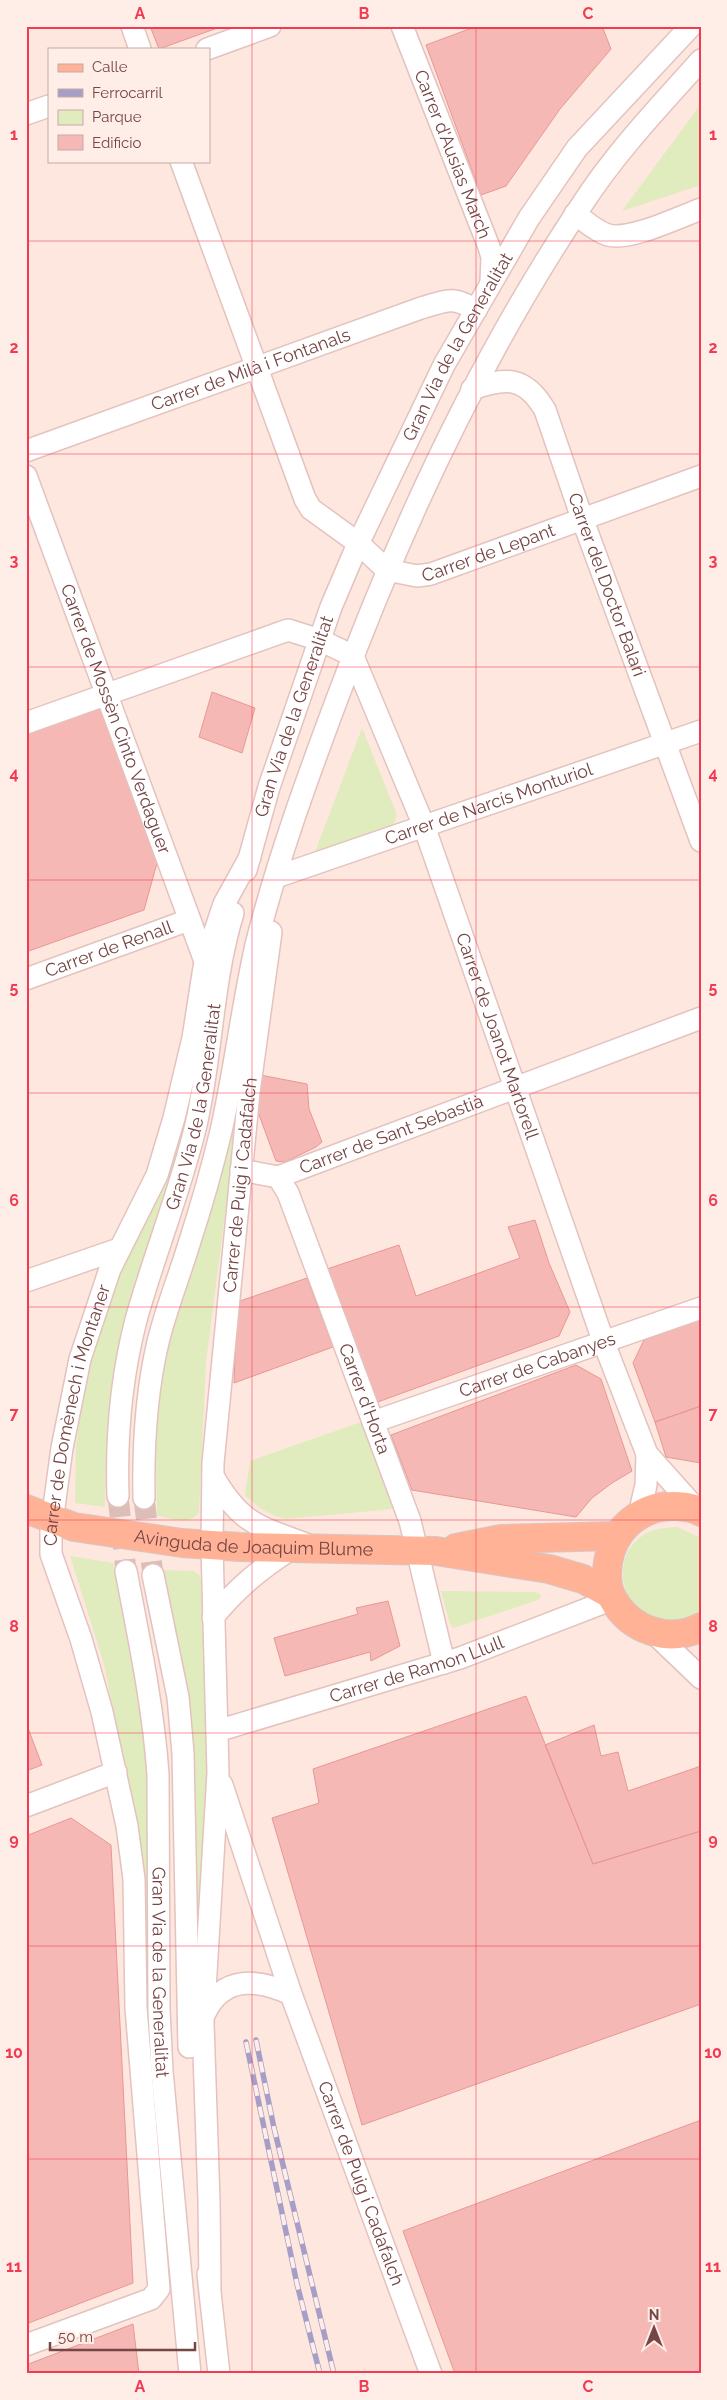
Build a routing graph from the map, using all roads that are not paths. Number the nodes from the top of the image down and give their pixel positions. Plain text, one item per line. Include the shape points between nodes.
1 (132, 26) edge
2 (270, 26) edge
3 (402, 26) edge
4 (672, 26) edge
5 (691, 26) edge
6 (140, 48) edge
7 (210, 48) edge
8 (701, 60) edge
9 (48, 106) edge
10 (26, 114) edge
11 (577, 148) junction
12 (181, 162) edge
13 (701, 209) edge
14 (575, 214) junction
15 (490, 284) junction
16 (476, 310) junction
17 (256, 368) junction
18 (472, 389) junction
19 (26, 451) edge
20 (26, 476) edge
21 (701, 476) edge
22 (582, 518) junction
23 (358, 543) junction
24 (387, 570) junction
25 (320, 640) junction
26 (353, 656) junction
27 (107, 694) junction
28 (26, 723) edge
29 (701, 731) edge
30 (664, 744) junction
31 (424, 826) junction
32 (701, 841) edge
33 (250, 857) junction
34 (273, 887) junction
35 (189, 920) junction
36 (205, 961) junction
37 (26, 979) edge
38 (701, 1018) edge
39 (514, 1088) junction
40 (241, 1170) junction
41 (283, 1185) junction
42 (120, 1249) junction
43 (26, 1281) edge
44 (701, 1308) edge
45 (604, 1343) junction
46 (373, 1422) junction
47 (647, 1454) junction
48 (213, 1475) junction
49 (118, 1496) tunnel mouth
50 (144, 1498) tunnel mouth
51 (26, 1509) edge
52 (699, 1511) edge
53 (639, 1515) junction
54 (51, 1525) edge
55 (616, 1536) junction
56 (212, 1546) junction
57 (291, 1549) junction
58 (320, 1549) junction
59 (426, 1551) junction
60 (126, 1571) tunnel mouth
61 (153, 1575) tunnel mouth
62 (612, 1597) junction
63 (214, 1617) junction
64 (701, 1626) edge
65 (654, 1633) junction
66 (444, 1663) junction
67 (701, 1678) edge
68 (217, 1731) junction
69 (116, 1772) junction
70 (218, 1773) junction
71 (26, 1806) edge
72 (291, 1994) junction
73 (203, 2016) junction
74 (210, 2287) junction
75 (160, 2290) junction
76 (26, 2345) edge
77 (188, 2345) junction
78 (190, 2374) edge
79 (219, 2374) edge
80 (431, 2374) edge

1 - 6 street
2 - 7 street
3 - 15 street, Carrer d'Ausias March via 489,247
4 - 11 street
5 - 11 street, Gran Via de la Generalitat
8 - 14 street, Gran Via de la Generalitat via 640,128
9 - 10 street
11 - 15 street, Gran Via de la Generalitat via 529,218
12 - 17 street
13 - 14 street via 618,236 608,235
14 - 18 street, Gran Via de la Generalitat
15 - 16 street, Gran Via de la Generalitat
16 - 17 street, Carrer de Milà i Fontanals via 459,300 449,300
16 - 23 street, Gran Via de la Generalitat via 444,365
17 - 19 street, Carrer de Milà i Fontanals
17 - 23 street via 311,509
18 - 22 street, Carrer del Doctor Balari via 497,380 510,381 536,395
18 - 24 street, Gran Via de la Generalitat
20 - 27 street, Carrer de Mossèn Cinto Verdaguer
21 - 22 street, Carrer de Lepant
22 - 24 street, Carrer de Lepant via 431,574 417,576
22 - 30 street, Carrer del Doctor Balari
23 - 24 street
23 - 25 street, Gran Via de la Generalitat
24 - 26 street, Gran Via de la Generalitat
25 - 26 street
25 - 27 street via 288,630
25 - 33 street, Gran Via de la Generalitat via 269,786
26 - 31 street, Carrer de Joanot Martorell
26 - 34 street, Gran Via de la Generalitat via 312,766
27 - 28 street
27 - 35 street, Carrer de Mossèn Cinto Verdaguer
29 - 30 street, Carrer de Narcís Monturiol
30 - 31 street, Carrer de Narcís Monturiol
30 - 32 street, Carrer del Doctor Balari
31 - 34 street, Carrer de Narcís Monturiol
31 - 39 street, Carrer de Joanot Martorell
33 - 36 street, Carrer de Domènech i Montaner via 224,904
33 - 49 street, Gran Via de la Generalitat via 229,929 196,1124 129,1351 120,1406
34 - 40 street, Carrer de Puig i Cadafalch via 269,958
34 - 50 street, Gran Via de la Generalitat via 247,989 222,1130 166,1313 152,1370 145,1432
35 - 36 street, Carrer de Mossèn Cinto Verdaguer
35 - 37 street, Carrer de Renall
36 - 42 street, Carrer de Domènech i Montaner via 193,1038 174,1118 157,1175
38 - 39 street, Carrer de Sant Sebastià
39 - 41 street, Carrer de Sant Sebastià
39 - 45 street, Carrer de Joanot Martorell
40 - 41 street
40 - 48 street, Carrer de Puig i Cadafalch
41 - 46 street, Carrer d'Horta
42 - 43 street
42 - 54 street, Carrer de Domènech i Montaner via 106,1277 80,1359
44 - 45 street, Carrer de Cabanyes
45 - 46 street, Carrer de Cabanyes
45 - 47 street, Carrer de Joanot Martorell
46 - 59 street, Carrer d'Horta via 410,1521
47 - 52 street, Carrer de Joanot Martorell
47 - 53 street, Carrer de Joanot Martorell via 646,1485
48 - 56 street, Carrer de Puig i Cadafalch
48 - 58 street via 237,1511 256,1525
51 - 54 main road, Avinguda de Joaquim Blume
52 - 53 main road via 672,1506
53 - 55 main road
54 - 56 main road, Avinguda de Joaquim Blume
54 - 69 street, Carrer de Domènech i Montaner via 51,1554 81,1639
55 - 59 main road via 501,1539
55 - 62 main road via 608,1562
56 - 57 main road, Avinguda de Joaquim Blume
56 - 63 street, Carrer de Puig i Cadafalch
57 - 58 main road, Avinguda de Joaquim Blume
57 - 63 street via 255,1573 232,1594
58 - 59 main road, Avinguda de Joaquim Blume
59 - 62 main road via 549,1569 583,1579
59 - 66 street, Carrer d'Horta
60 - 77 street, Gran Via de la Generalitat via 156,1738 162,2071
61 - 74 street, Gran Via de la Generalitat via 178,1696 183,1753 189,2052
62 - 65 main road via 631,1621
62 - 66 street, Carrer de Ramon Llull
63 - 68 street, Carrer de Puig i Cadafalch
64 - 65 main road via 669,1635
65 - 67 street
66 - 68 street, Carrer de Ramon Llull
68 - 70 street, Carrer de Puig i Cadafalch
69 - 71 street
69 - 75 street, Carrer de Domènech i Montaner via 134,1879 136,2008
70 - 72 street, Carrer de Puig i Cadafalch
70 - 73 street, Carrer de Puig i Cadafalch
72 - 73 street via 261,1983 233,1985 211,1999
72 - 80 street, Carrer de Puig i Cadafalch
73 - 74 street, Carrer de Puig i Cadafalch
74 - 79 street, Gran Via de la Generalitat
75 - 76 street via 151,2299
75 - 77 street, Carrer de Domènech i Montaner
77 - 78 street, Gran Via de la Generalitat

